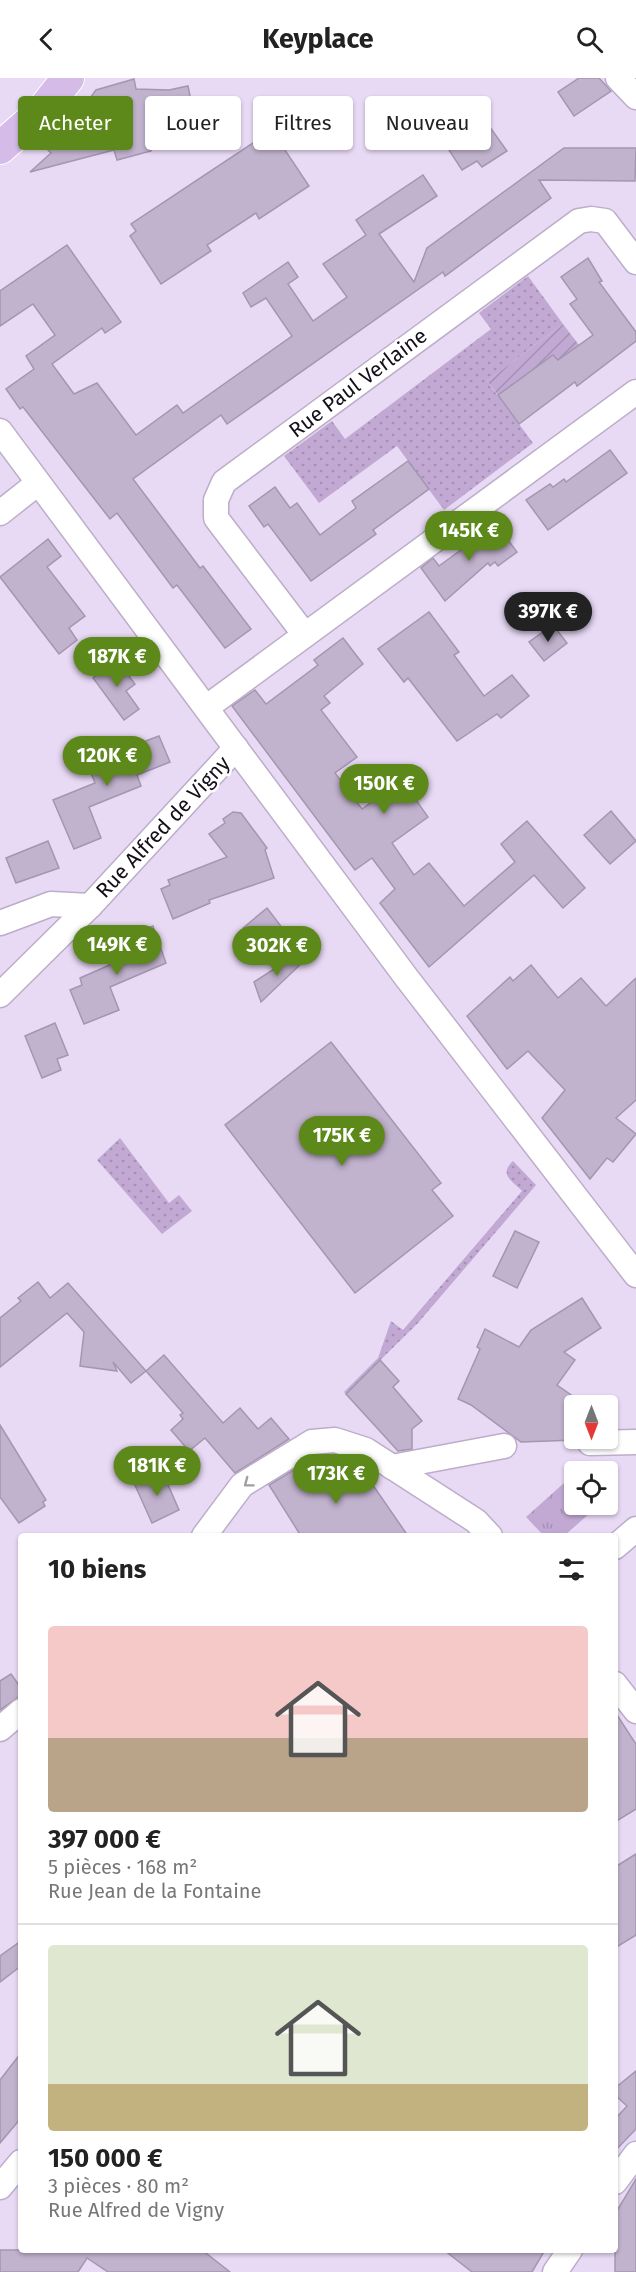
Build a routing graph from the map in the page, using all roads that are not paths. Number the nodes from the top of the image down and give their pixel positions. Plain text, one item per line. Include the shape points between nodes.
1 (68, 78) edge
2 (618, 78) edge
3 (636, 97) edge
4 (0, 148) edge
5 (636, 262) edge
6 (636, 392) edge
7 (0, 431) edge
8 (38, 483) junction
9 (0, 513) edge
10 (305, 634) junction
11 (207, 707) junction
12 (236, 748) junction
13 (90, 906) junction
14 (0, 923) edge
15 (0, 995) edge
16 (636, 1275) edge
17 (618, 1442) edge
18 (636, 1442) edge
19 (504, 1446) dead end
20 (392, 1467) junction
21 (636, 1529) edge
22 (206, 1533) edge
23 (487, 1533) edge
24 (618, 1544) edge
25 (618, 1688) edge
26 (636, 1711) edge
27 (18, 1714) edge
28 (0, 1729) edge
29 (636, 2154) edge
30 (18, 2166) edge
31 (618, 2178) edge
32 (0, 2187) edge
33 (568, 2253) edge
34 (555, 2272) edge

1 - 4 main road via 42,111
2 - 3 street
5 - 10 street, Rue Paul Verlaine via 605,221 579,221 224,482 216,500 216,518
6 - 10 street
7 - 8 street
8 - 9 street
8 - 11 street
10 - 11 street
11 - 12 street
12 - 13 street, Rue Alfred de Vigny
12 - 16 street via 512,1117
13 - 14 street, Rue Alfred de Vigny via 51,904
13 - 15 street, Rue Alfred de Vigny
17 - 18 street
19 - 20 street
20 -> 22 street via 366,1450 335,1440 312,1442 242,1485
20 - 23 street via 476,1521
21 - 24 street
25 - 26 street
27 - 28 street
29 - 31 street
30 - 32 street
33 - 34 street

